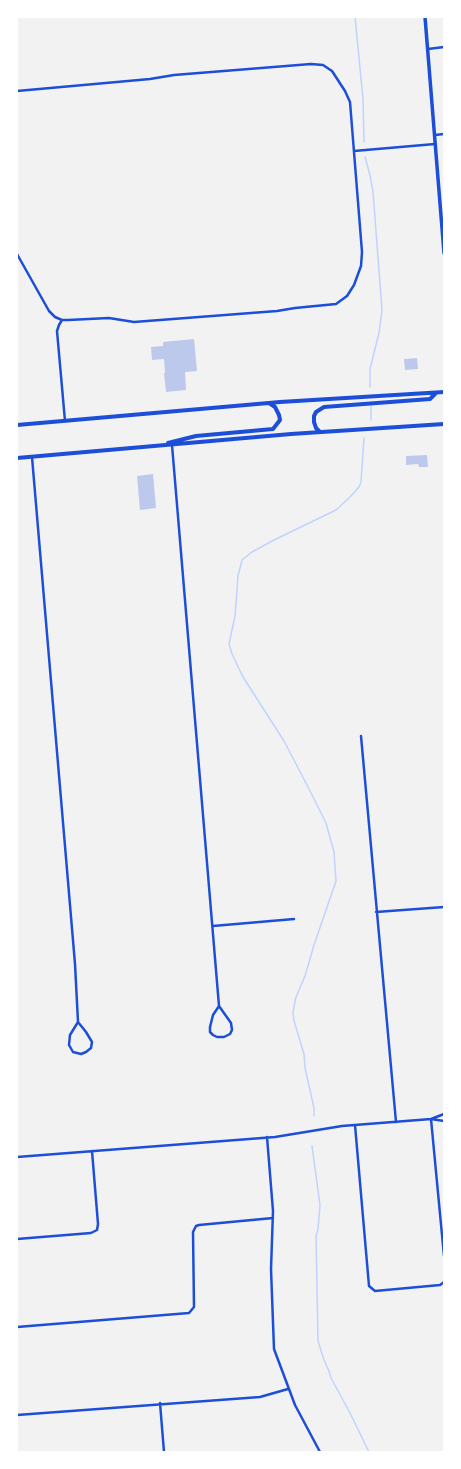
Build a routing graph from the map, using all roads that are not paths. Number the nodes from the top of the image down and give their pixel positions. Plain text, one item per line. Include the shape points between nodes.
1 (425, 17) edge
2 (444, 47) edge
3 (428, 49) junction
4 (17, 91) edge
5 (444, 134) edge
6 (435, 135) junction
7 (435, 144) junction
8 (354, 151) junction
9 (443, 221) edge
10 (444, 253) edge
11 (17, 254) edge
12 (62, 320) junction
13 (444, 392) edge
14 (436, 393) junction
15 (268, 403) junction
16 (65, 421) junction
17 (444, 424) edge
18 (17, 425) edge
19 (320, 432) junction
20 (172, 444) junction
21 (157, 446) junction
22 (32, 457) junction
23 (17, 458) edge
24 (361, 736) dead end
25 (444, 907) edge
26 (376, 912) junction
27 (294, 919) dead end
28 (213, 926) junction
29 (219, 1006) junction
30 (78, 1022) junction
31 (444, 1114) edge
32 (431, 1119) junction
33 (444, 1121) edge
34 (396, 1122) junction
35 (354, 1125) junction
36 (267, 1138) junction
37 (92, 1151) junction
38 (17, 1157) edge
39 (273, 1218) junction
40 (17, 1239) edge
41 (444, 1256) edge
42 (444, 1282) edge
43 (17, 1327) edge
44 (288, 1389) junction
45 (160, 1403) junction
46 (17, 1415) edge
47 (164, 1452) edge
48 (320, 1452) edge

1 - 3 main road
2 - 3 street
3 - 6 main road
4 - 8 street via 218,71 323,65 332,71 348,97
5 - 6 street
6 - 7 main road
7 - 8 street
7 - 9 main road
8 - 12 street via 361,261 356,279 343,300 336,304 277,311 146,322 109,318
9 - 10 main road
11 - 12 street via 49,311
12 - 16 street via 57,332
13 - 14 main road
14 - 15 main road
14 - 19 main road via 430,399 324,407 314,416 316,428
15 - 16 main road
15 - 21 main road via 276,407 280,420 273,428 196,436
16 - 18 main road
17 - 19 main road
19 - 20 main road
20 - 21 main road
20 - 28 street
21 - 22 main road
22 - 23 main road
22 - 30 street
24 - 26 street
25 - 26 street
26 - 34 street
27 - 28 street
28 - 29 street
29 - 29 street via 212,1015 210,1032 217,1037 224,1037 230,1034 231,1023
30 - 30 street via 70,1035 69,1045 74,1052 82,1054 91,1048 92,1042
31 - 32 street
32 - 33 street
32 - 34 street
32 - 41 street
34 - 35 street
35 - 36 street
35 - 42 street via 368,1284 378,1290 440,1285
36 - 37 street
36 - 39 street
37 - 38 street
37 - 40 street via 97,1230 91,1233
39 - 43 street via 199,1225 194,1228 194,1307 188,1313
39 - 44 street via 273,1342
44 - 45 street via 260,1396
44 - 48 street
45 - 46 street
45 - 47 street

